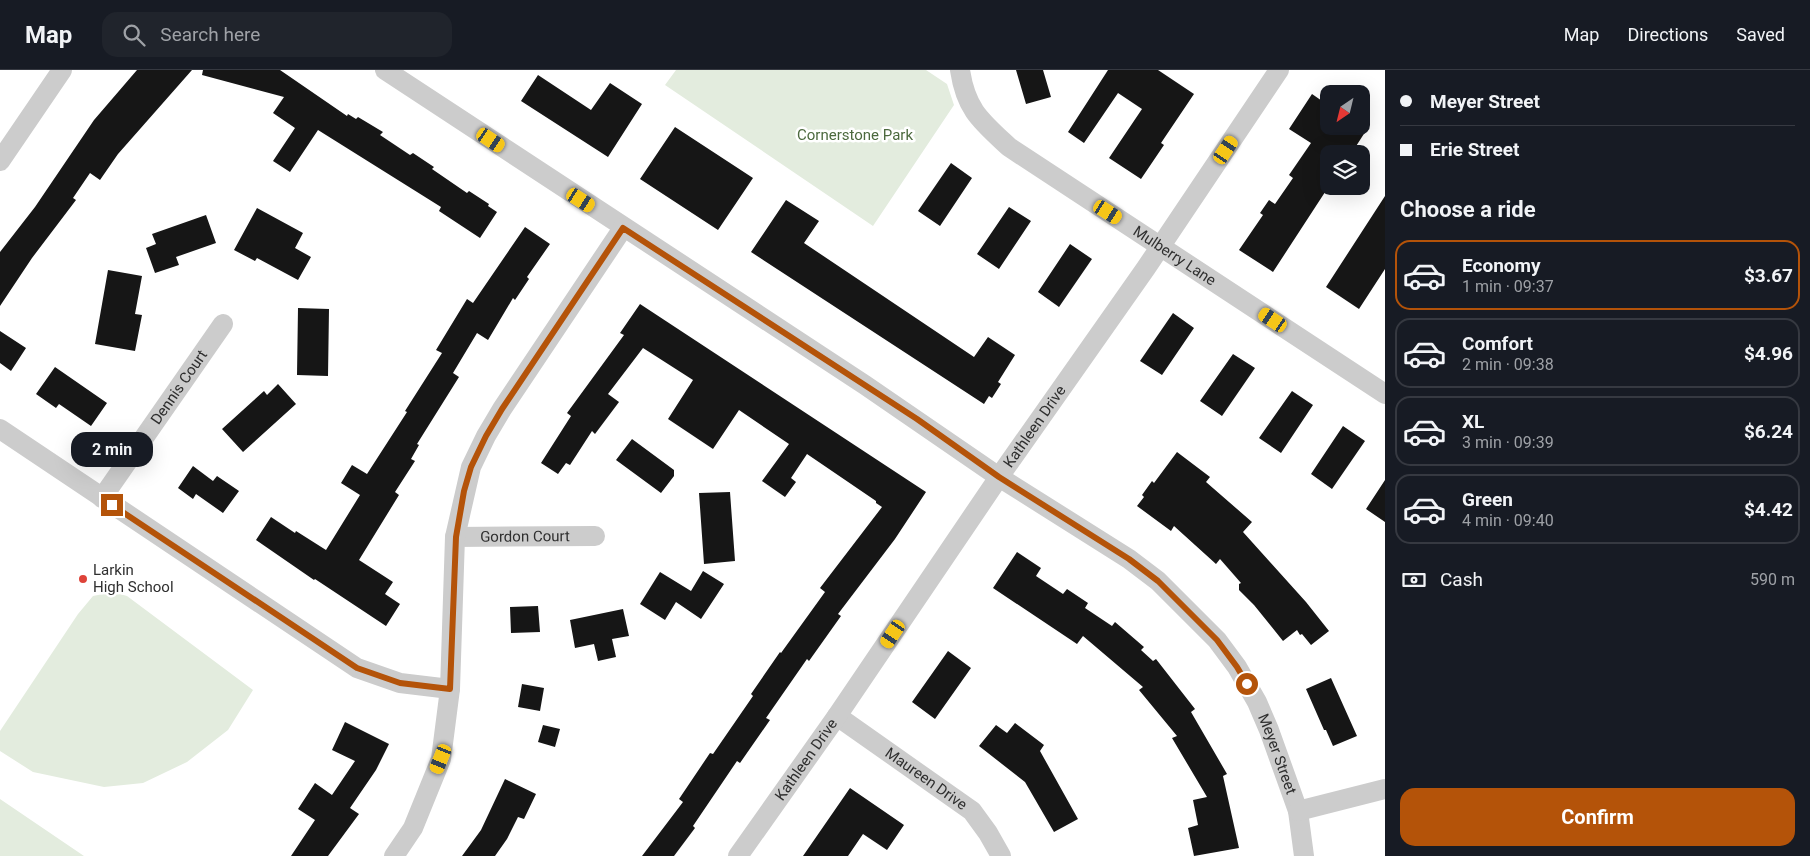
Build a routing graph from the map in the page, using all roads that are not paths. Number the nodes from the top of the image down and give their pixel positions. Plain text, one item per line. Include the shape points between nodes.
1 (62, 70) edge
2 (385, 70) edge
3 (1280, 70) edge
4 (961, 76) edge
5 (0, 161) edge
6 (623, 228) junction
7 (1161, 246) junction
8 (223, 324) dead end
9 (1385, 394) edge
10 (0, 429) edge
11 (999, 477) junction
12 (102, 498) junction
13 (596, 536) dead end
14 (456, 537) junction
15 (450, 689) junction
16 (837, 716) junction
17 (1385, 789) edge
18 (1298, 811) junction
19 (394, 856) edge
20 (738, 856) edge
21 (1001, 856) edge
22 (1304, 856) edge

1 - 5 street
2 - 6 street, Meyer Street
3 - 7 street, Kathleen Drive
4 - 7 street, Mulberry Lane via 976,115 1009,147
6 - 11 street, Meyer Street via 917,419
6 - 14 street via 486,436 471,467
7 - 9 street, Mulberry Lane
7 - 11 street, Kathleen Drive
8 - 12 street, Dennis Court
10 - 12 street
11 - 16 street, Kathleen Drive
11 - 18 street, Meyer Street via 1129,559 1158,581 1217,640 1237,667 1256,702
12 - 15 street via 357,668 400,683
13 - 14 street, Gordon Court
14 - 15 street
15 - 19 street via 441,759 413,828
16 - 20 street, Kathleen Drive
16 - 21 street, Maureen Drive via 972,811
17 - 18 street
18 - 22 street, Meyer Street

